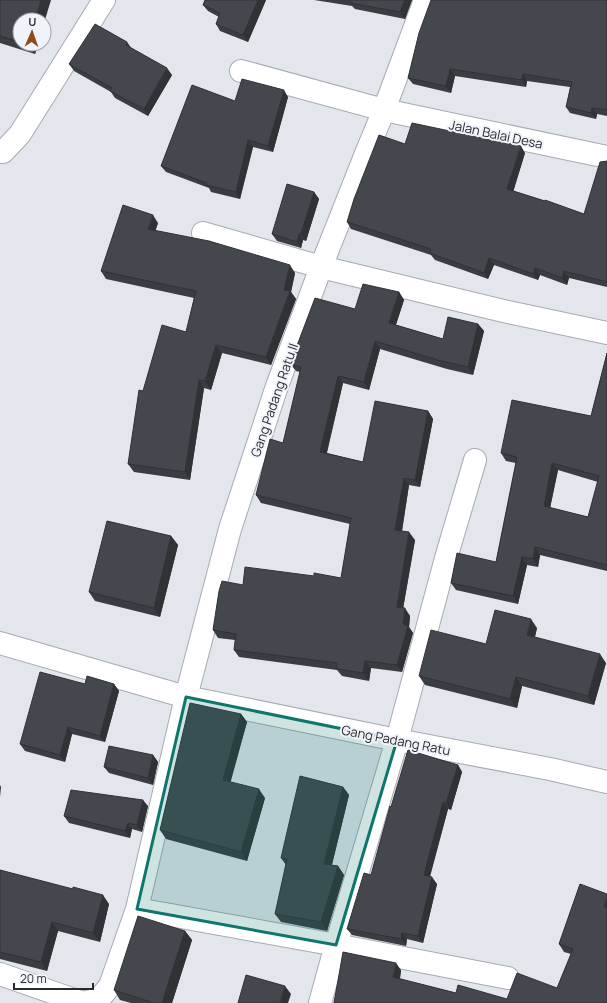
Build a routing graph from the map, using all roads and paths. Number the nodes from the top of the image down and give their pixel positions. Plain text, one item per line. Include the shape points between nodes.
1 (104, 0) edge
2 (425, 0) edge
3 (241, 71) dead end
4 (384, 110) junction
5 (0, 152) edge
6 (607, 157) edge
7 (203, 233) dead end
8 (321, 267) junction
9 (607, 333) edge
10 (475, 460) dead end
11 (0, 643) edge
12 (186, 697) junction
13 (397, 740) junction
14 (607, 782) edge
15 (137, 909) junction
16 (336, 945) junction
17 (0, 974) edge
18 (508, 978) dead end
19 (320, 1003) edge

1 - 5 street via 20,134 3,152
2 - 4 street, Gang Padang Ratu II
3 - 4 street, Jalan Balai Desa
4 - 6 street, Jalan Balai Desa
4 - 8 street, Gang Padang Ratu II
7 - 8 street
8 - 9 street
8 - 12 street, Gang Padang Ratu II via 276,389 230,529
10 - 13 street
11 - 12 street, Gang Padang Ratu
12 - 13 street, Gang Padang Ratu
12 - 15 street, Gang Padang Ratu II
13 - 14 street, Gang Padang Ratu
13 - 16 street
15 - 16 street
15 - 17 street, Gang Padang Ratu II via 110,986 99,999 83,1003
16 - 18 street
16 - 19 street

